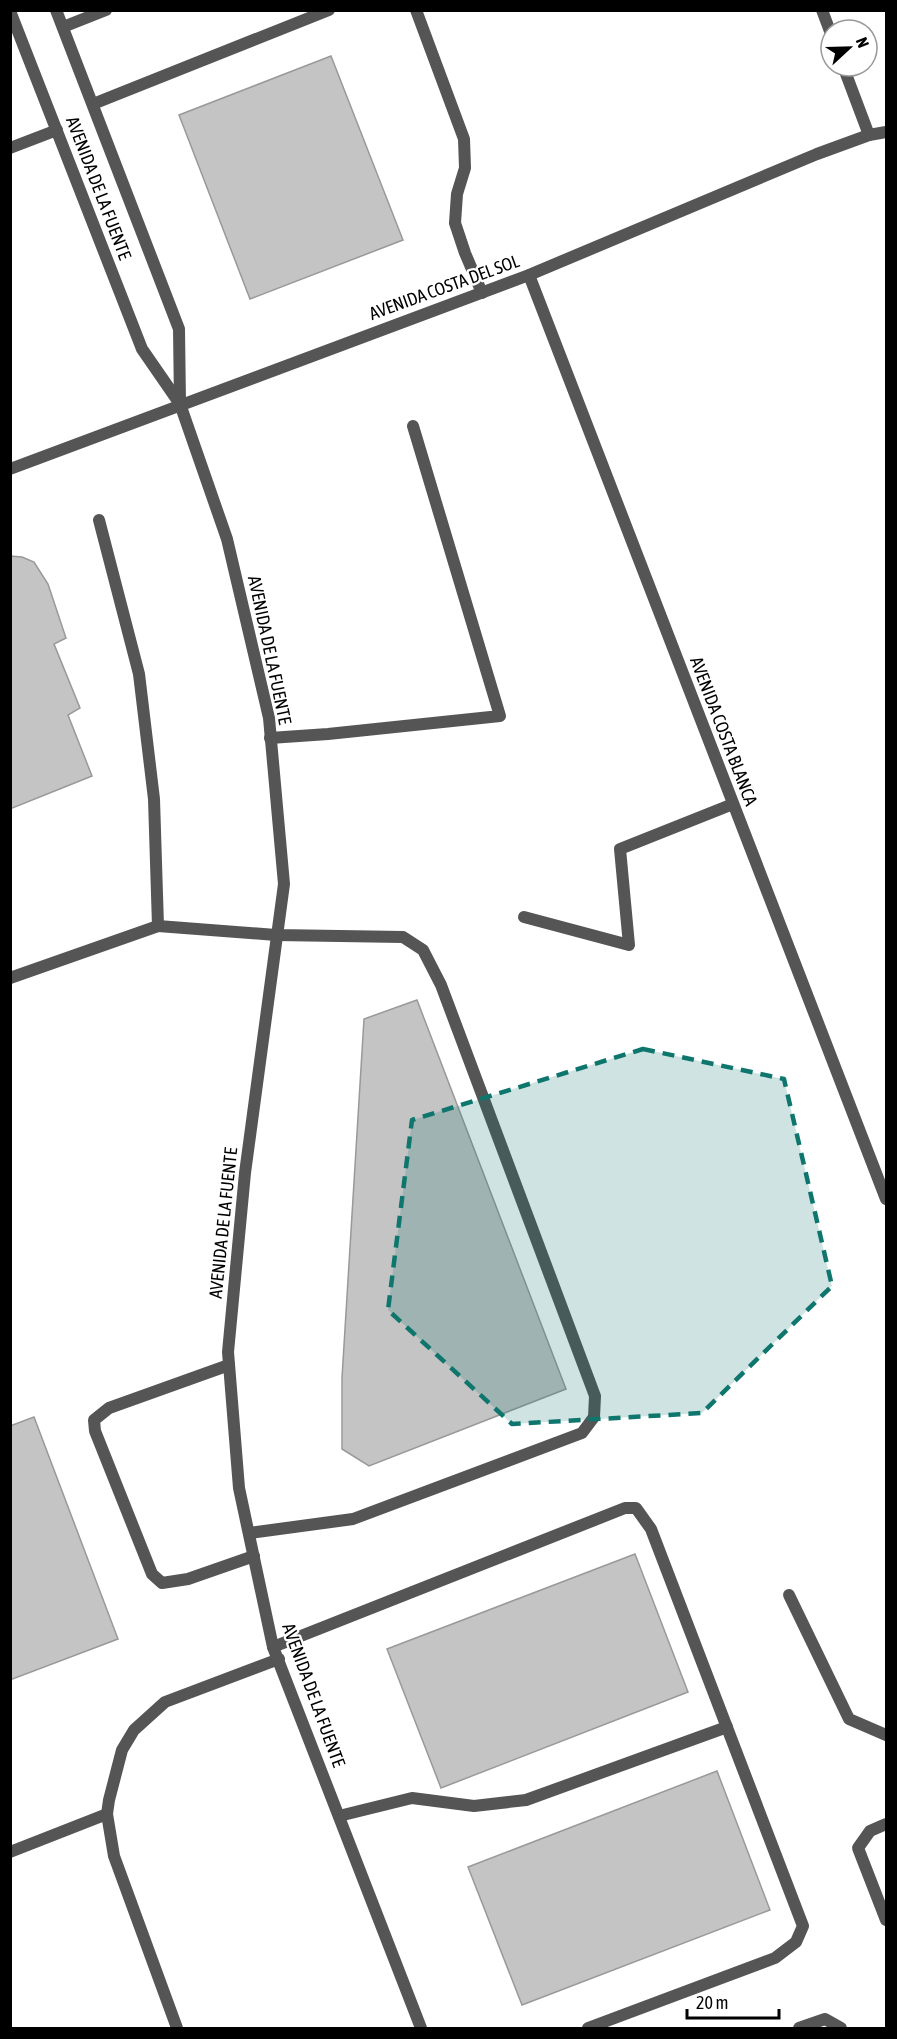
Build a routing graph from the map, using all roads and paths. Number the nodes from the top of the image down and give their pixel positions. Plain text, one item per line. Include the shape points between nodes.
1 (56, 10) edge
2 (106, 10) edge
3 (329, 10) edge
4 (416, 10) edge
5 (10, 11) edge
6 (63, 27) junction
7 (15, 38) edge
8 (848, 78) edge
9 (93, 105) junction
10 (57, 130) junction
11 (886, 132) edge
12 (869, 135) junction
13 (10, 148) edge
14 (529, 275) junction
15 (482, 293) junction
16 (180, 404) junction
17 (413, 426) dead end
18 (10, 469) edge
19 (99, 520) dead end
20 (270, 738) junction
21 (734, 804) junction
22 (524, 917) dead end
23 (158, 926) junction
24 (276, 935) junction
25 (10, 978) edge
26 (886, 1199) edge
27 (229, 1365) junction
28 (249, 1533) junction
29 (254, 1556) junction
30 (789, 1595) dead end
31 (273, 1647) junction
32 (279, 1659) junction
33 (727, 1727) junction
34 (886, 1735) edge
35 (107, 1814) junction
36 (339, 1816) junction
37 (886, 1824) edge
38 (10, 1852) edge
39 (886, 1920) edge
40 (177, 2028) edge
41 (421, 2028) edge
42 (588, 2028) edge
43 (799, 2028) edge
44 (842, 2028) edge

1 - 6 street, AVENIDA DE LA FUENTE
2 - 6 street
3 - 9 street
4 - 15 street via 464,139 465,168 457,194 455,223
5 - 7 street, AVENIDA DE LA FUENTE
6 - 9 street, AVENIDA DE LA FUENTE
7 - 10 street, AVENIDA DE LA FUENTE
8 - 12 street
9 - 16 street, AVENIDA DE LA FUENTE via 179,329
10 - 13 street
10 - 16 street, AVENIDA DE LA FUENTE via 142,349
11 - 12 street, AVENIDA COSTA DEL SOL
12 - 14 street, AVENIDA COSTA DEL SOL
14 - 15 street, AVENIDA COSTA DEL SOL
14 - 21 street, AVENIDA COSTA BLANCA
15 - 16 street, AVENIDA COSTA DEL SOL
16 - 18 street, AVENIDA COSTA DEL SOL
16 - 20 street, AVENIDA DE LA FUENTE via 227,539 269,718
17 - 20 street via 500,716
19 - 23 street via 139,674 154,799
20 - 24 street, AVENIDA DE LA FUENTE via 284,884
21 - 22 street via 620,849 629,945
21 - 26 street, AVENIDA COSTA BLANCA
23 - 24 street
23 - 25 street
24 - 27 street, AVENIDA DE LA FUENTE via 245,1173
24 - 28 street via 403,937 423,950 441,985 595,1396 594,1417 582,1433 353,1519
27 - 28 street, AVENIDA DE LA FUENTE via 239,1488
27 - 29 street via 109,1408 94,1420 94,1431 152,1574 162,1583 188,1579
28 - 29 street, AVENIDA DE LA FUENTE
29 - 31 street, AVENIDA DE LA FUENTE
30 - 34 street via 849,1719
31 - 32 street, AVENIDA DE LA FUENTE
31 - 33 street via 625,1508 636,1508 651,1528
32 - 35 street via 165,1702 134,1730 122,1750
32 - 36 street, AVENIDA DE LA FUENTE
33 - 36 street via 526,1800 474,1806 412,1798
33 - 42 street via 803,1926 796,1942 776,1958
35 - 38 street
35 - 40 street via 114,1856
36 - 41 street, AVENIDA DE LA FUENTE
37 - 39 street via 870,1831 858,1848
43 - 44 street via 825,2019

